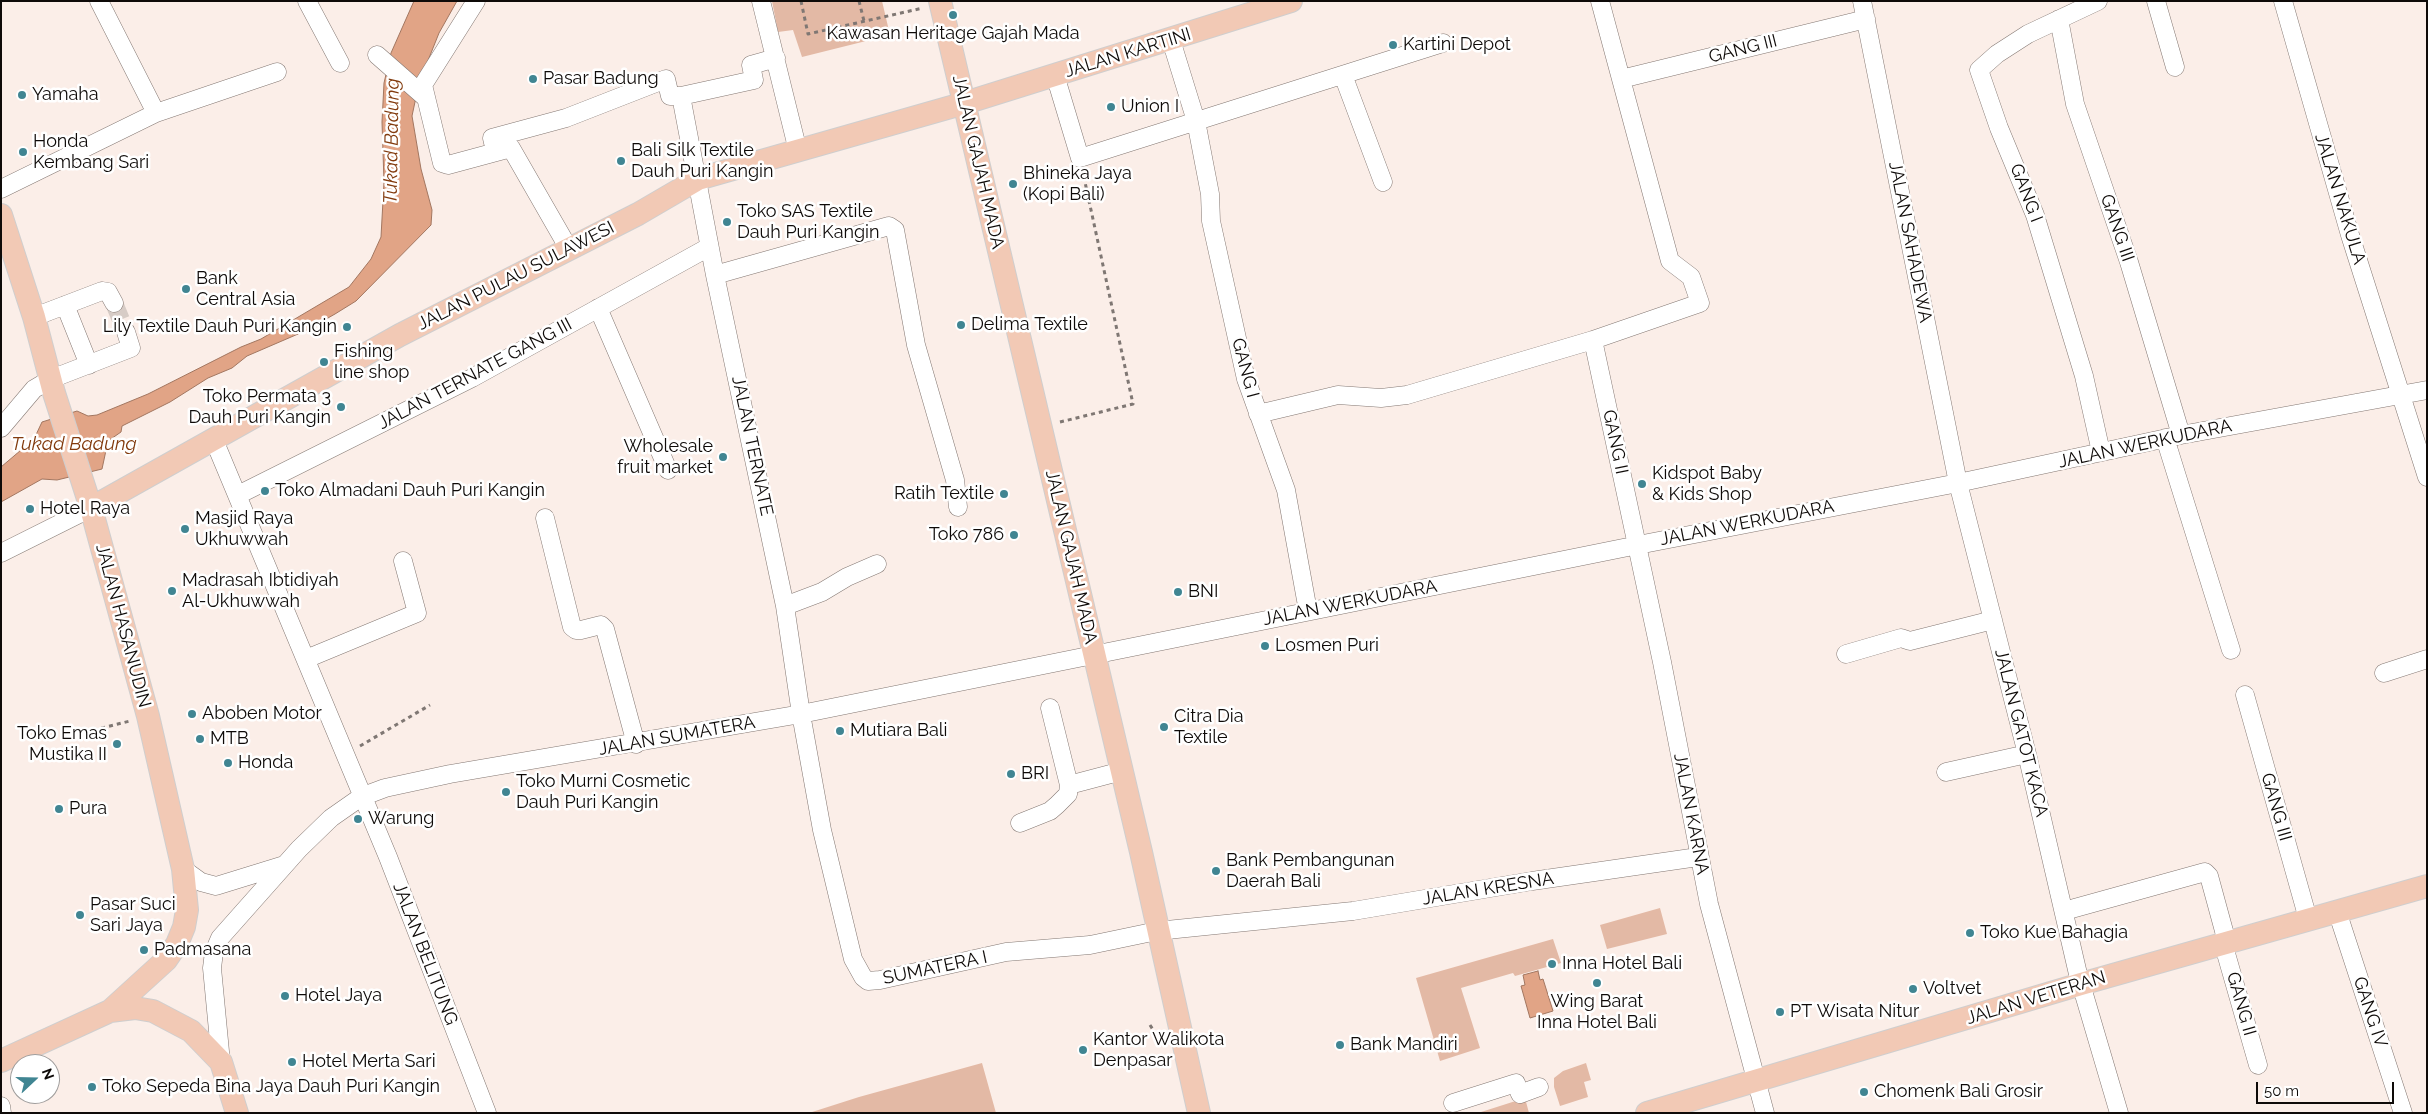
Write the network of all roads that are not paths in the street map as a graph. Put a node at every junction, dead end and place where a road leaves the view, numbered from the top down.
1 (99, 1) edge
2 (307, 1) edge
3 (476, 1) edge
4 (761, 1) edge
5 (1291, 1) edge
6 (1600, 1) edge
7 (1862, 1) edge
8 (2098, 1) edge
9 (2156, 1) edge
10 (2283, 1) edge
11 (940, 2) edge
12 (1866, 19) junction
13 (2059, 19) junction
14 (1171, 40) junction
15 (1444, 44) dead end
16 (377, 55) dead end
17 (776, 58) junction
18 (340, 63) dead end
19 (2175, 67) dead end
20 (277, 72) dead end
21 (1055, 75) junction
22 (1342, 75) junction
23 (1621, 79) junction
24 (423, 96) junction
25 (681, 96) junction
26 (965, 103) junction
27 (156, 113) junction
28 (1196, 121) junction
29 (798, 151) junction
30 (495, 152) junction
31 (698, 180) junction
32 (1383, 182) dead end
33 (1, 188) edge
34 (1, 215) edge
35 (709, 247) junction
36 (569, 250) junction
37 (715, 275) junction
38 (114, 303) tunnel mouth
39 (65, 305) junction
40 (598, 308) junction
41 (34, 317) junction
42 (126, 332) tunnel mouth
43 (1594, 340) junction
44 (89, 365) junction
45 (52, 386) junction
46 (2427, 390) edge
47 (2402, 395) junction
48 (1258, 414) junction
49 (1, 428) edge
50 (2173, 437) junction
51 (214, 440) junction
52 (2100, 452) junction
53 (668, 470) dead end
54 (2427, 477) edge
55 (1958, 483) junction
56 (238, 495) junction
57 (958, 506) dead end
58 (91, 508) junction
59 (545, 518) dead end
60 (1638, 545) junction
61 (1, 553) edge
62 (403, 561) dead end
63 (877, 564) dead end
64 (785, 606) junction
65 (1308, 611) junction
66 (1993, 620) junction
67 (2231, 650) dead end
68 (1846, 654) dead end
69 (1094, 655) junction
70 (306, 659) junction
71 (2427, 659) edge
72 (2384, 673) dead end
73 (2244, 695) dead end
74 (1050, 708) dead end
75 (801, 714) junction
76 (636, 744) junction
77 (2027, 754) junction
78 (1122, 771) junction
79 (1946, 772) dead end
80 (1077, 783) junction
81 (361, 797) junction
82 (1020, 823) dead end
83 (1698, 857) junction
84 (284, 865) junction
85 (183, 868) junction
86 (2427, 886) edge
87 (2064, 911) junction
88 (2337, 911) junction
89 (2308, 919) junction
90 (1158, 931) junction
91 (2225, 943) junction
92 (2081, 984) junction
93 (110, 1011) junction
94 (1, 1061) edge
95 (221, 1062) junction
96 (2258, 1065) dead end
97 (1756, 1081) junction
98 (1539, 1087) dead end
99 (1453, 1103) dead end
100 (1, 1106) edge
101 (2, 1113) edge
102 (237, 1113) edge
103 (487, 1113) edge
104 (1199, 1113) edge
105 (1647, 1113) edge
106 (1764, 1113) edge
107 (2119, 1113) edge
108 (2403, 1113) edge

1 - 27 street
2 - 18 street
3 - 24 street
4 - 17 street
5 - 14 main road, JALAN KARTINI
6 - 23 street
7 - 12 street, JALAN SAHADEWA
8 - 13 street, GANG I
9 - 19 street
10 - 47 street, JALAN NAKULA
11 - 26 main road, JALAN GAJAH MADA
12 - 23 street, GANG III
12 - 55 street, JALAN SAHADEWA
13 - 50 street, GANG III
13 - 52 street, GANG I
14 - 21 main road, JALAN KARTINI
14 - 28 street
15 - 22 street
16 - 24 street
17 - 25 street
17 - 29 street
20 - 27 street
21 - 26 main road, JALAN KARTINI
21 - 28 street
22 - 28 street
22 - 32 street
23 - 43 street
24 - 30 street
25 - 30 street
25 - 31 street, JALAN TERNATE
26 - 29 main road, JALAN PULAU SULAWESI
26 - 69 main road, JALAN GAJAH MADA
27 - 33 street
28 - 48 street, GANG I
29 - 31 main road, JALAN PULAU SULAWESI
30 - 36 street
31 - 35 street, JALAN TERNATE
31 - 36 main road, JALAN PULAU SULAWESI
34 - 41 main road, JALAN HASANUDIN
35 - 37 street, JALAN TERNATE
35 - 40 street, JALAN TERNATE GANG III
36 - 51 main road, JALAN PULAU SULAWESI
37 - 57 street
37 - 64 street, JALAN TERNATE
38 - 39 street
39 - 41 street
39 - 44 street
40 - 53 street
40 - 56 street, JALAN TERNATE GANG III
41 - 45 main road, JALAN HASANUDIN
42 - 44 street
43 - 48 street
43 - 60 street, GANG II
44 - 45 street
45 - 49 street
45 - 58 main road, JALAN HASANUDIN
46 - 47 street, JALAN WERKUDARA
47 - 50 street, JALAN WERKUDARA
47 - 54 street, JALAN NAKULA
48 - 65 street, GANG I
50 - 52 street, JALAN WERKUDARA
50 - 67 street, GANG III
51 - 56 street, JALAN BELITUNG
51 - 58 main road, JALAN PULAU SULAWESI
52 - 55 street, JALAN WERKUDARA
55 - 60 street, JALAN WERKUDARA
55 - 66 street, JALAN GATOT KACA
56 - 70 street, JALAN BELITUNG
58 - 61 street
58 - 85 main road, JALAN HASANUDIN
59 - 76 street
60 - 65 street, JALAN WERKUDARA
60 - 83 street, JALAN KARNA
62 - 70 street
63 - 64 street
64 - 75 street, JALAN TERNATE
65 - 69 street, JALAN WERKUDARA
66 - 68 street
66 - 77 street, JALAN GATOT KACA
69 - 75 street, JALAN SUMATERA
69 - 78 main road, JALAN GAJAH MADA
70 - 81 street, JALAN BELITUNG
71 - 72 street
73 - 89 street, GANG III
74 - 80 street
75 - 76 street, JALAN SUMATERA
75 - 90 street, SUMATERA I
76 - 81 street, JALAN SUMATERA
77 - 79 street
77 - 87 street, JALAN GATOT KACA
78 - 80 street
78 - 90 main road, JALAN GAJAH MADA
80 - 82 street
81 - 84 street, JALAN SUMATERA
81 - 103 street, JALAN BELITUNG
83 - 90 street, JALAN KRESNA
83 - 97 street, JALAN KARNA
84 - 85 street, JALAN SUMATERA
84 - 95 street, JALAN SUMATERA
85 - 93 main road, JALAN HASANUDIN
86 - 88 main road, JALAN VETERAN
87 - 91 street, GANG II
87 - 92 street, JALAN GATOT KACA
88 - 89 main road, JALAN VETERAN
88 - 108 street, GANG IV
89 - 91 main road, JALAN VETERAN
90 - 104 main road, JALAN GAJAH MADA
91 - 92 main road, JALAN VETERAN
91 - 96 street, GANG II
92 - 97 main road, JALAN VETERAN
92 - 107 street, JALAN GATOT KACA
93 - 94 main road
93 - 95 main road
95 - 102 main road
97 - 105 main road, JALAN VETERAN
97 - 106 street, JALAN KARNA
98 - 99 street
100 - 101 street

